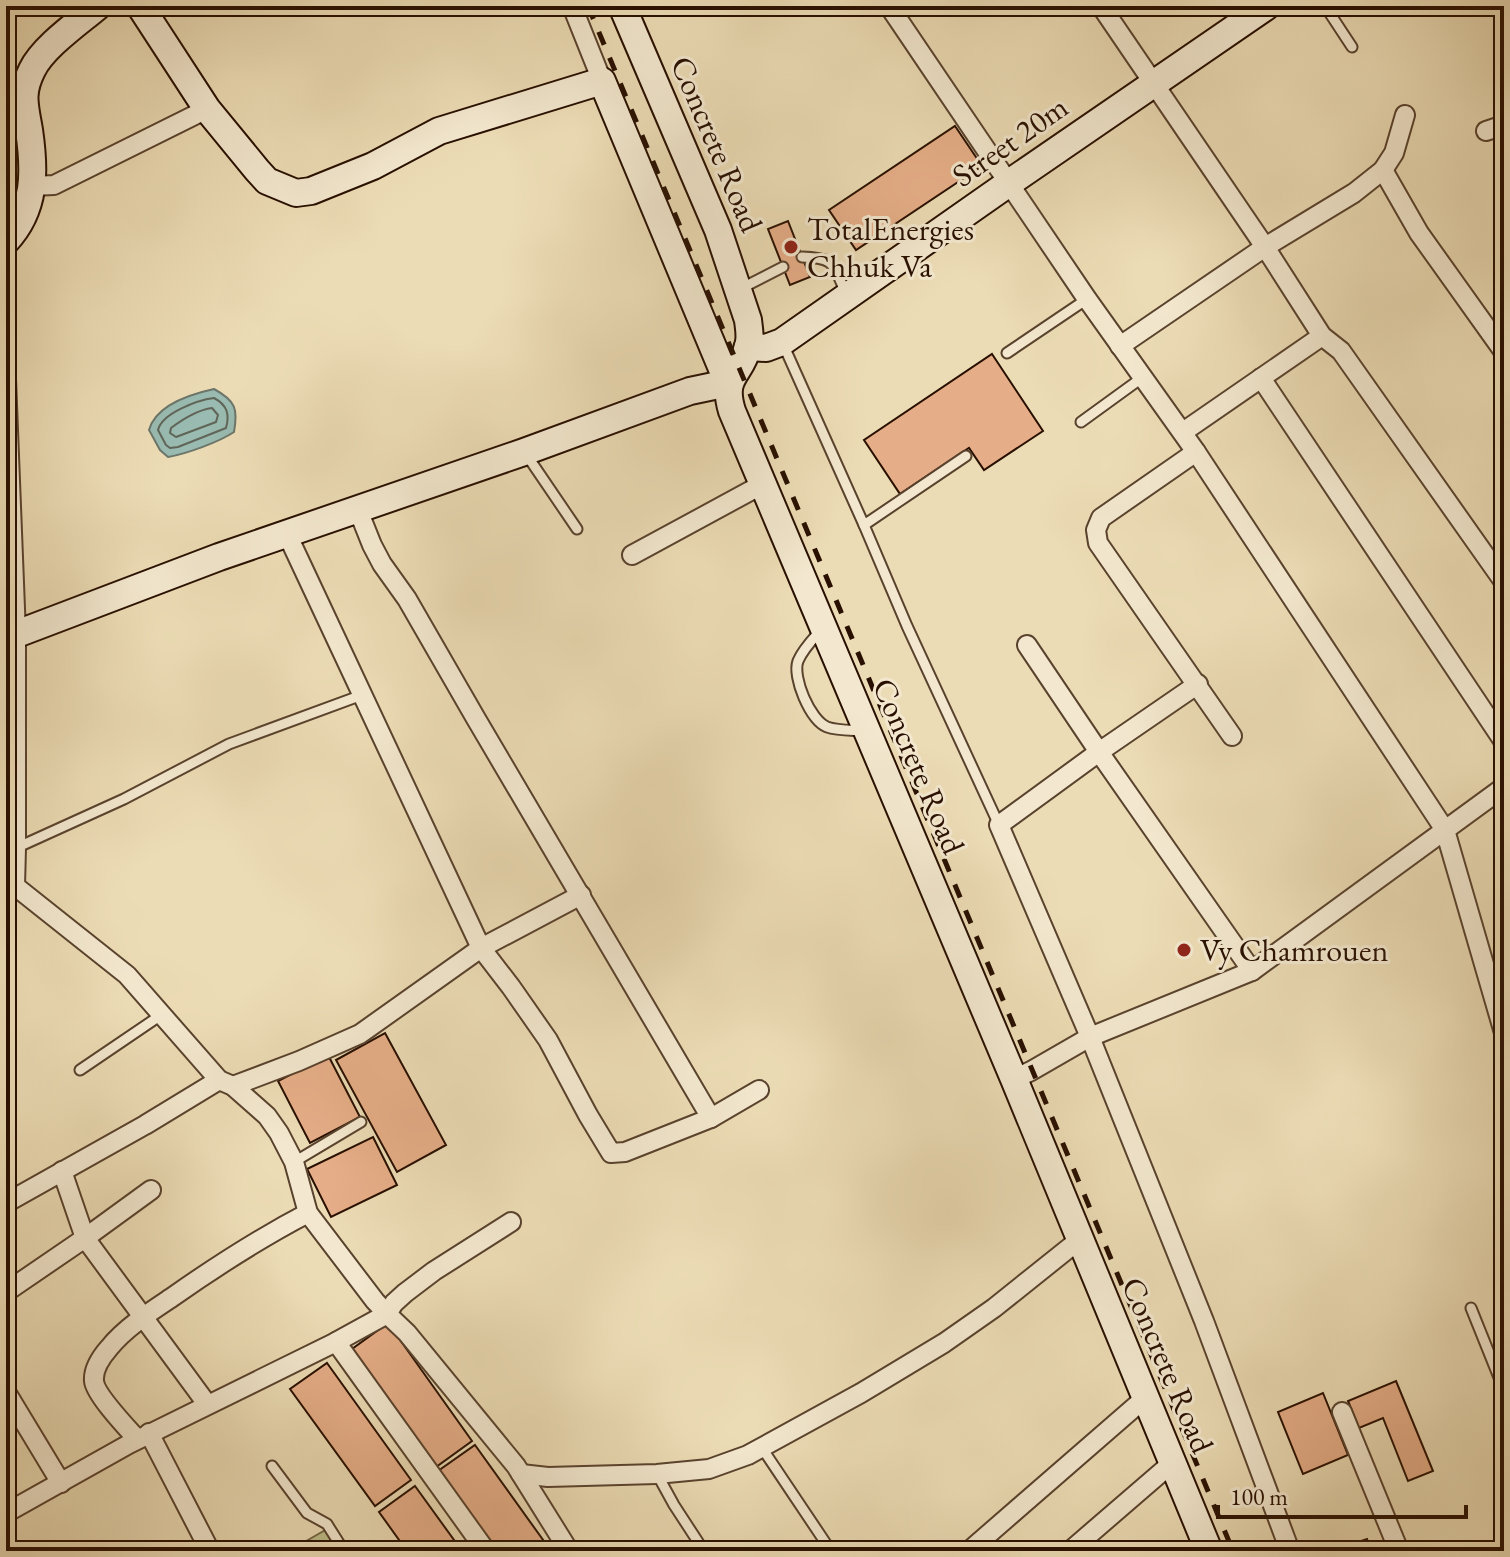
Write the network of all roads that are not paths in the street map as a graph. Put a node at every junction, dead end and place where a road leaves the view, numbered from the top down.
1 (98, 6) edge
2 (140, 6) edge
3 (572, 6) edge
4 (622, 6) edge
5 (889, 6) edge
6 (1101, 6) edge
7 (1267, 6) edge
8 (1325, 6) edge
9 (1352, 47) dead end
10 (602, 81) junction
11 (1154, 83) junction
12 (207, 109) junction
13 (1405, 115) dead end
14 (1504, 125) edge
15 (1486, 131) dead end
16 (1383, 170) junction
17 (1009, 183) junction
18 (32, 186) junction
19 (6, 241) edge
20 (1265, 247) junction
21 (802, 257) dead end
22 (783, 267) dead end
23 (739, 289) junction
24 (847, 296) junction
25 (1087, 299) junction
26 (1322, 336) junction
27 (782, 342) junction
28 (1120, 346) junction
29 (748, 347) junction
30 (1504, 352) edge
31 (1007, 353) dead end
32 (1143, 377) junction
33 (1261, 378) junction
34 (6, 379) edge
35 (728, 383) junction
36 (6, 390) edge
37 (1081, 422) dead end
38 (1183, 432) junction
39 (524, 452) junction
40 (1196, 452) junction
41 (966, 456) dead end
42 (763, 484) junction
43 (358, 510) junction
44 (864, 525) junction
45 (577, 529) dead end
46 (287, 534) junction
47 (632, 555) dead end
48 (1504, 582) edge
49 (823, 627) junction
50 (11, 636) edge
51 (1027, 645) dead end
52 (1198, 684) junction
53 (362, 695) junction
54 (867, 731) junction
55 (1232, 736) dead end
56 (1504, 742) edge
57 (1099, 752) junction
58 (1504, 787) edge
59 (999, 825) junction
60 (1445, 830) junction
61 (16, 848) junction
62 (10, 886) edge
63 (581, 895) junction
64 (481, 948) junction
65 (1252, 971) junction
66 (161, 1015) junction
67 (1504, 1033) edge
68 (1090, 1037) junction
69 (80, 1070) dead end
70 (1014, 1079) junction
71 (226, 1083) junction
72 (759, 1090) dead end
73 (711, 1118) junction
74 (361, 1122) dead end
75 (294, 1162) junction
76 (62, 1171) junction
77 (151, 1190) dead end
78 (6, 1203) edge
79 (308, 1213) junction
80 (511, 1222) dead end
81 (85, 1238) junction
82 (1079, 1240) junction
83 (6, 1292) edge
84 (1471, 1308) dead end
85 (387, 1314) junction
86 (142, 1318) junction
87 (336, 1342) junction
88 (1504, 1390) edge
89 (6, 1392) edge
90 (1145, 1398) junction
91 (207, 1404) junction
92 (1342, 1412) dead end
93 (13, 1420) edge
94 (143, 1436) junction
95 (762, 1448) junction
96 (1172, 1463) junction
97 (272, 1466) dead end
98 (521, 1474) junction
99 (657, 1474) junction
100 (61, 1483) junction
101 (6, 1513) edge
102 (1204, 1549) edge
103 (210, 1551) edge
104 (344, 1551) edge
105 (486, 1551) edge
106 (569, 1551) edge
107 (704, 1551) edge
108 (831, 1551) edge
109 (969, 1551) edge
110 (1070, 1551) edge
111 (1290, 1551) edge
112 (1399, 1551) edge

1 - 18 street
2 - 12 street
3 - 10 street
4 - 23 street, Concrete Road
5 - 17 street
6 - 11 street
7 - 11 street, Street 20m
8 - 9 lane
10 - 12 street
10 - 35 street, Concrete Road
11 - 17 street, Street 20m
11 - 20 street
12 - 18 street
13 - 16 street
14 - 15 street
16 - 20 street
16 - 30 street
17 - 24 street, Street 20m
17 - 25 street
18 - 19 street
20 - 26 street
20 - 28 street
21 - 24 lane
22 - 23 lane
23 - 29 street, Concrete Road
24 - 27 street, Street 20m
25 - 28 street
25 - 31 lane
26 - 33 street
26 - 48 street
27 - 29 street, Street 20m
27 - 44 lane
28 - 32 street
29 - 35 street
32 - 37 lane
32 - 38 street
33 - 38 street
33 - 56 street
34 - 36 street
35 - 39 street
35 - 42 street, Concrete Road
36 - 50 street
38 - 40 street
39 - 43 street
39 - 45 lane
40 - 52 street
40 - 60 street
41 - 44 lane
42 - 47 street
42 - 49 street, Concrete Road
43 - 46 street
43 - 63 street
44 - 59 lane
46 - 50 street
46 - 53 street
49 - 54 street, Concrete Road
49 - 54 lane
50 - 61 street
51 - 57 street
52 - 55 street
52 - 57 street
53 - 61 lane
53 - 64 street
54 - 70 street, Concrete Road
57 - 59 street
57 - 65 street
58 - 60 street
59 - 68 street
60 - 65 street
60 - 67 street
61 - 62 street
62 - 66 street
63 - 64 street
63 - 73 street
64 - 71 street
64 - 73 street
65 - 68 street
66 - 69 lane
66 - 71 street
68 - 70 street
68 - 111 street
70 - 82 street, Concrete Road
71 - 75 street
71 - 76 street
72 - 73 street
74 - 75 lane
75 - 79 street
76 - 78 street
76 - 81 street
77 - 81 street
79 - 85 street
79 - 86 street
80 - 85 street
81 - 83 street
81 - 86 street
82 - 90 street, Concrete Road
82 - 95 street
84 - 88 lane
85 - 87 street
85 - 98 street
86 - 91 street
86 - 94 street
87 - 91 street
87 - 105 street
89 - 93 street
90 - 96 street, Concrete Road
90 - 109 street
91 - 94 street
92 - 112 street
93 - 100 street
94 - 100 street
94 - 103 street
95 - 99 street
95 - 108 lane
96 - 102 street, Concrete Road
96 - 110 street
97 - 104 lane
98 - 99 street
98 - 106 street
99 - 107 lane
100 - 101 street

